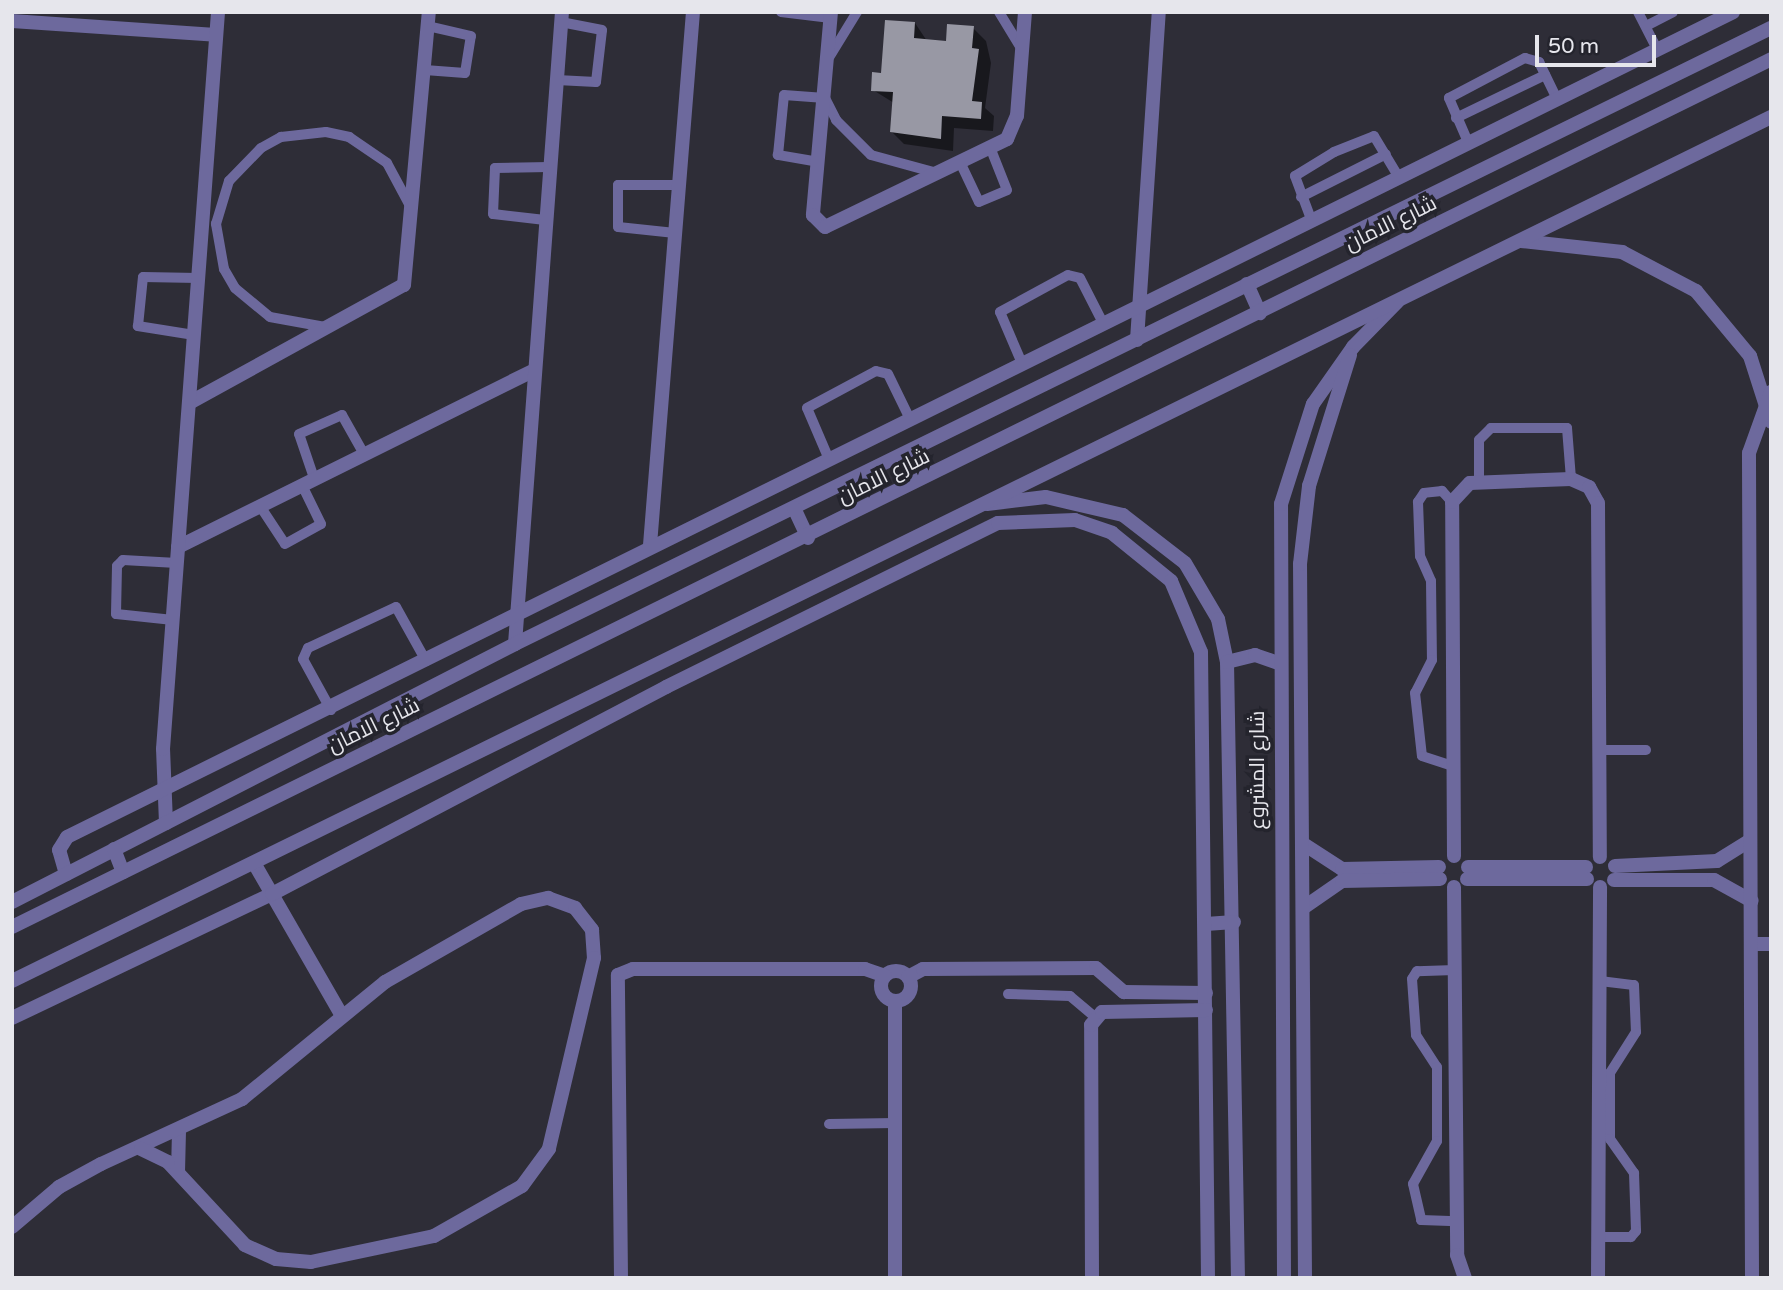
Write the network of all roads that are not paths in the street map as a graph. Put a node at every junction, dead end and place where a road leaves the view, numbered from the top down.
1 (218, 12) edge
2 (693, 12) edge
3 (781, 12) edge
4 (857, 12) edge
5 (999, 12) edge
6 (1026, 12) edge
7 (1158, 12) edge
8 (1639, 12) edge
9 (1673, 12) edge
10 (1733, 12) edge
11 (831, 15) edge
12 (562, 17) edge
13 (429, 19) edge
14 (12, 21) edge
15 (1646, 26) junction
16 (1771, 28) edge
17 (216, 35) junction
18 (1657, 49) junction
19 (1022, 52) junction
20 (1771, 58) edge
21 (829, 59) junction
22 (425, 70) junction
23 (1545, 75) junction
24 (557, 80) junction
25 (825, 98) junction
26 (1557, 99) junction
27 (1771, 117) edge
28 (1455, 118) junction
29 (1468, 142) junction
30 (990, 147) junction
31 (1386, 154) junction
32 (818, 162) junction
33 (960, 162) junction
34 (550, 167) junction
35 (941, 171) junction
36 (1398, 176) junction
37 (679, 185) junction
38 (1301, 197) junction
39 (1311, 219) junction
40 (545, 220) junction
41 (209, 224) junction
42 (413, 225) junction
43 (675, 233) junction
44 (1521, 240) junction
45 (198, 278) junction
46 (1247, 284) junction
47 (1400, 300) junction
48 (1137, 304) junction
49 (1260, 313) junction
50 (1102, 321) junction
51 (336, 325) junction
52 (194, 335) junction
53 (1137, 340) junction
54 (1353, 347) junction
55 (1021, 361) junction
56 (533, 371) junction
57 (1769, 394) edge
58 (189, 403) junction
59 (909, 416) junction
60 (1771, 422) edge
61 (364, 454) junction
62 (828, 457) junction
63 (1571, 479) junction
64 (308, 481) junction
65 (1479, 481) junction
66 (1452, 502) junction
67 (985, 504) junction
68 (260, 506) junction
69 (794, 508) junction
70 (808, 538) junction
71 (650, 545) junction
72 (178, 547) junction
73 (177, 563) junction
74 (515, 615) junction
75 (173, 620) junction
76 (515, 644) junction
77 (426, 661) junction
78 (1227, 662) junction
79 (1278, 663) junction
80 (332, 711) junction
81 (1646, 750) dead end
82 (1599, 751) junction
83 (1453, 766) junction
84 (1278, 767) junction
85 (1301, 767) junction
86 (164, 794) junction
87 (166, 823) junction
88 (1751, 840) junction
89 (1302, 844) junction
90 (114, 849) junction
91 (1454, 856) junction
92 (1600, 857) junction
93 (254, 863) junction
94 (122, 872) junction
95 (1439, 873) junction
96 (1468, 873) junction
97 (1586, 873) junction
98 (1614, 873) junction
99 (66, 874) junction
100 (1454, 887) junction
101 (1600, 887) junction
102 (272, 894) junction
103 (1752, 901) junction
104 (12, 902) edge
105 (1303, 908) junction
106 (1234, 922) junction
107 (1206, 924) junction
108 (12, 927) edge
109 (1771, 943) edge
110 (1751, 944) junction
111 (1455, 970) junction
112 (16, 973) edge
113 (885, 976) junction
114 (908, 977) junction
115 (1600, 981) junction
116 (1206, 993) junction
117 (1009, 994) dead end
118 (894, 1001) junction
119 (1206, 1010) junction
120 (341, 1014) junction
121 (12, 1017) edge
122 (1095, 1017) junction
123 (895, 1123) junction
124 (829, 1124) dead end
125 (1233, 1130) junction
126 (1207, 1131) junction
127 (179, 1132) junction
128 (141, 1149) junction
129 (178, 1173) junction
130 (1457, 1221) junction
131 (12, 1227) edge
132 (1601, 1237) junction
133 (621, 1278) edge
134 (895, 1278) edge
135 (1092, 1278) edge
136 (1208, 1278) edge
137 (1238, 1278) edge
138 (1284, 1278) edge
139 (1306, 1278) edge
140 (1465, 1278) edge
141 (1598, 1278) edge
142 (1752, 1278) edge

1 - 17 street
2 - 37 street
3 - 11 lane
4 - 21 lane
5 - 19 lane
6 - 19 street
7 - 48 street
8 - 15 lane
9 - 15 lane
10 - 18 street
11 - 21 street
12 - 24 street
12 - 24 lane
13 - 22 street
13 - 22 lane
14 - 17 street
15 - 18 lane
16 - 46 street
17 - 41 street
18 - 26 street
19 - 30 street
20 - 49 street, شارع الامان
21 - 25 street
22 - 42 street
23 - 26 lane
23 - 28 lane
23 - 28 lane
24 - 34 street
25 - 32 street
25 - 32 lane
25 - 35 lane
26 - 29 street
27 - 44 street
28 - 29 lane
29 - 36 street
30 - 33 street
30 - 33 lane
31 - 36 lane
31 - 38 lane
31 - 38 lane
32 - 35 street
33 - 35 street
34 - 40 street
34 - 40 lane
36 - 39 street
37 - 43 street
37 - 43 lane
38 - 39 lane
39 - 48 street
40 - 56 street
41 - 42 lane
41 - 45 street
41 - 51 lane
42 - 51 street
43 - 71 street
44 - 47 street
44 - 57 street
45 - 52 street
45 - 52 lane
46 - 49 street
46 - 53 street
47 - 54 street, شارع المشروع
47 - 67 street
48 - 50 street
48 - 53 street
49 - 70 street, شارع الامان
50 - 55 street
50 - 55 lane
51 - 58 street
52 - 58 street
53 - 69 street
54 - 79 street, شارع المشروع
54 - 85 street
55 - 59 street
56 - 61 street
56 - 74 street
57 - 60 street
57 - 88 street
58 - 72 street
59 - 62 street
59 - 62 lane
61 - 64 street
61 - 64 lane
62 - 71 street
63 - 65 street
63 - 65 lane
63 - 82 street
64 - 68 street
64 - 68 lane
65 - 66 street
66 - 83 street
66 - 83 lane
67 - 78 street, شارع المشروع
67 - 93 street
68 - 72 street
69 - 70 street
69 - 76 street
70 - 94 street, شارع الامان
71 - 74 street
72 - 73 street
73 - 75 street
73 - 75 lane
74 - 76 street
74 - 77 street
75 - 86 street
76 - 87 street
77 - 80 street
77 - 80 lane
78 - 79 street
78 - 106 street, شارع المشروع
79 - 84 street, شارع المشروع
80 - 86 street
81 - 82 lane
82 - 92 street
83 - 91 street
84 - 85 street
84 - 138 street, شارع المشروع
85 - 89 street
86 - 87 street
86 - 99 street
87 - 90 street
88 - 98 street
88 - 103 street
89 - 95 street
89 - 105 street
90 - 94 street
90 - 99 street
91 - 95 street
91 - 96 street
92 - 97 street
92 - 98 street
93 - 102 street
93 - 112 street
94 - 108 street, شارع الامان
95 - 100 street
95 - 105 street
96 - 97 street
96 - 100 street
97 - 101 street
98 - 101 street
98 - 103 street
99 - 104 street
100 - 111 street
101 - 115 street
102 - 107 street
102 - 120 street
102 - 121 street
103 - 110 street
105 - 139 street
106 - 107 street
106 - 125 street, شارع المشروع
107 - 116 street
109 - 110 street
110 - 142 street
111 - 130 street
111 - 130 lane
113 - 114 street
113 - 118 street
113 - 133 street
114 - 116 street
114 - 118 street
115 - 132 street
115 - 132 lane
116 - 119 street
117 - 122 lane
118 - 123 street
119 - 122 street
119 - 126 street
120 - 127 street
120 - 129 street
122 - 135 street
123 - 124 lane
123 - 134 street
125 - 126 street
125 - 137 street, شارع المشروع
126 - 136 street
127 - 128 street
127 - 129 street
128 - 129 street
128 - 131 street
130 - 140 street
132 - 141 street

